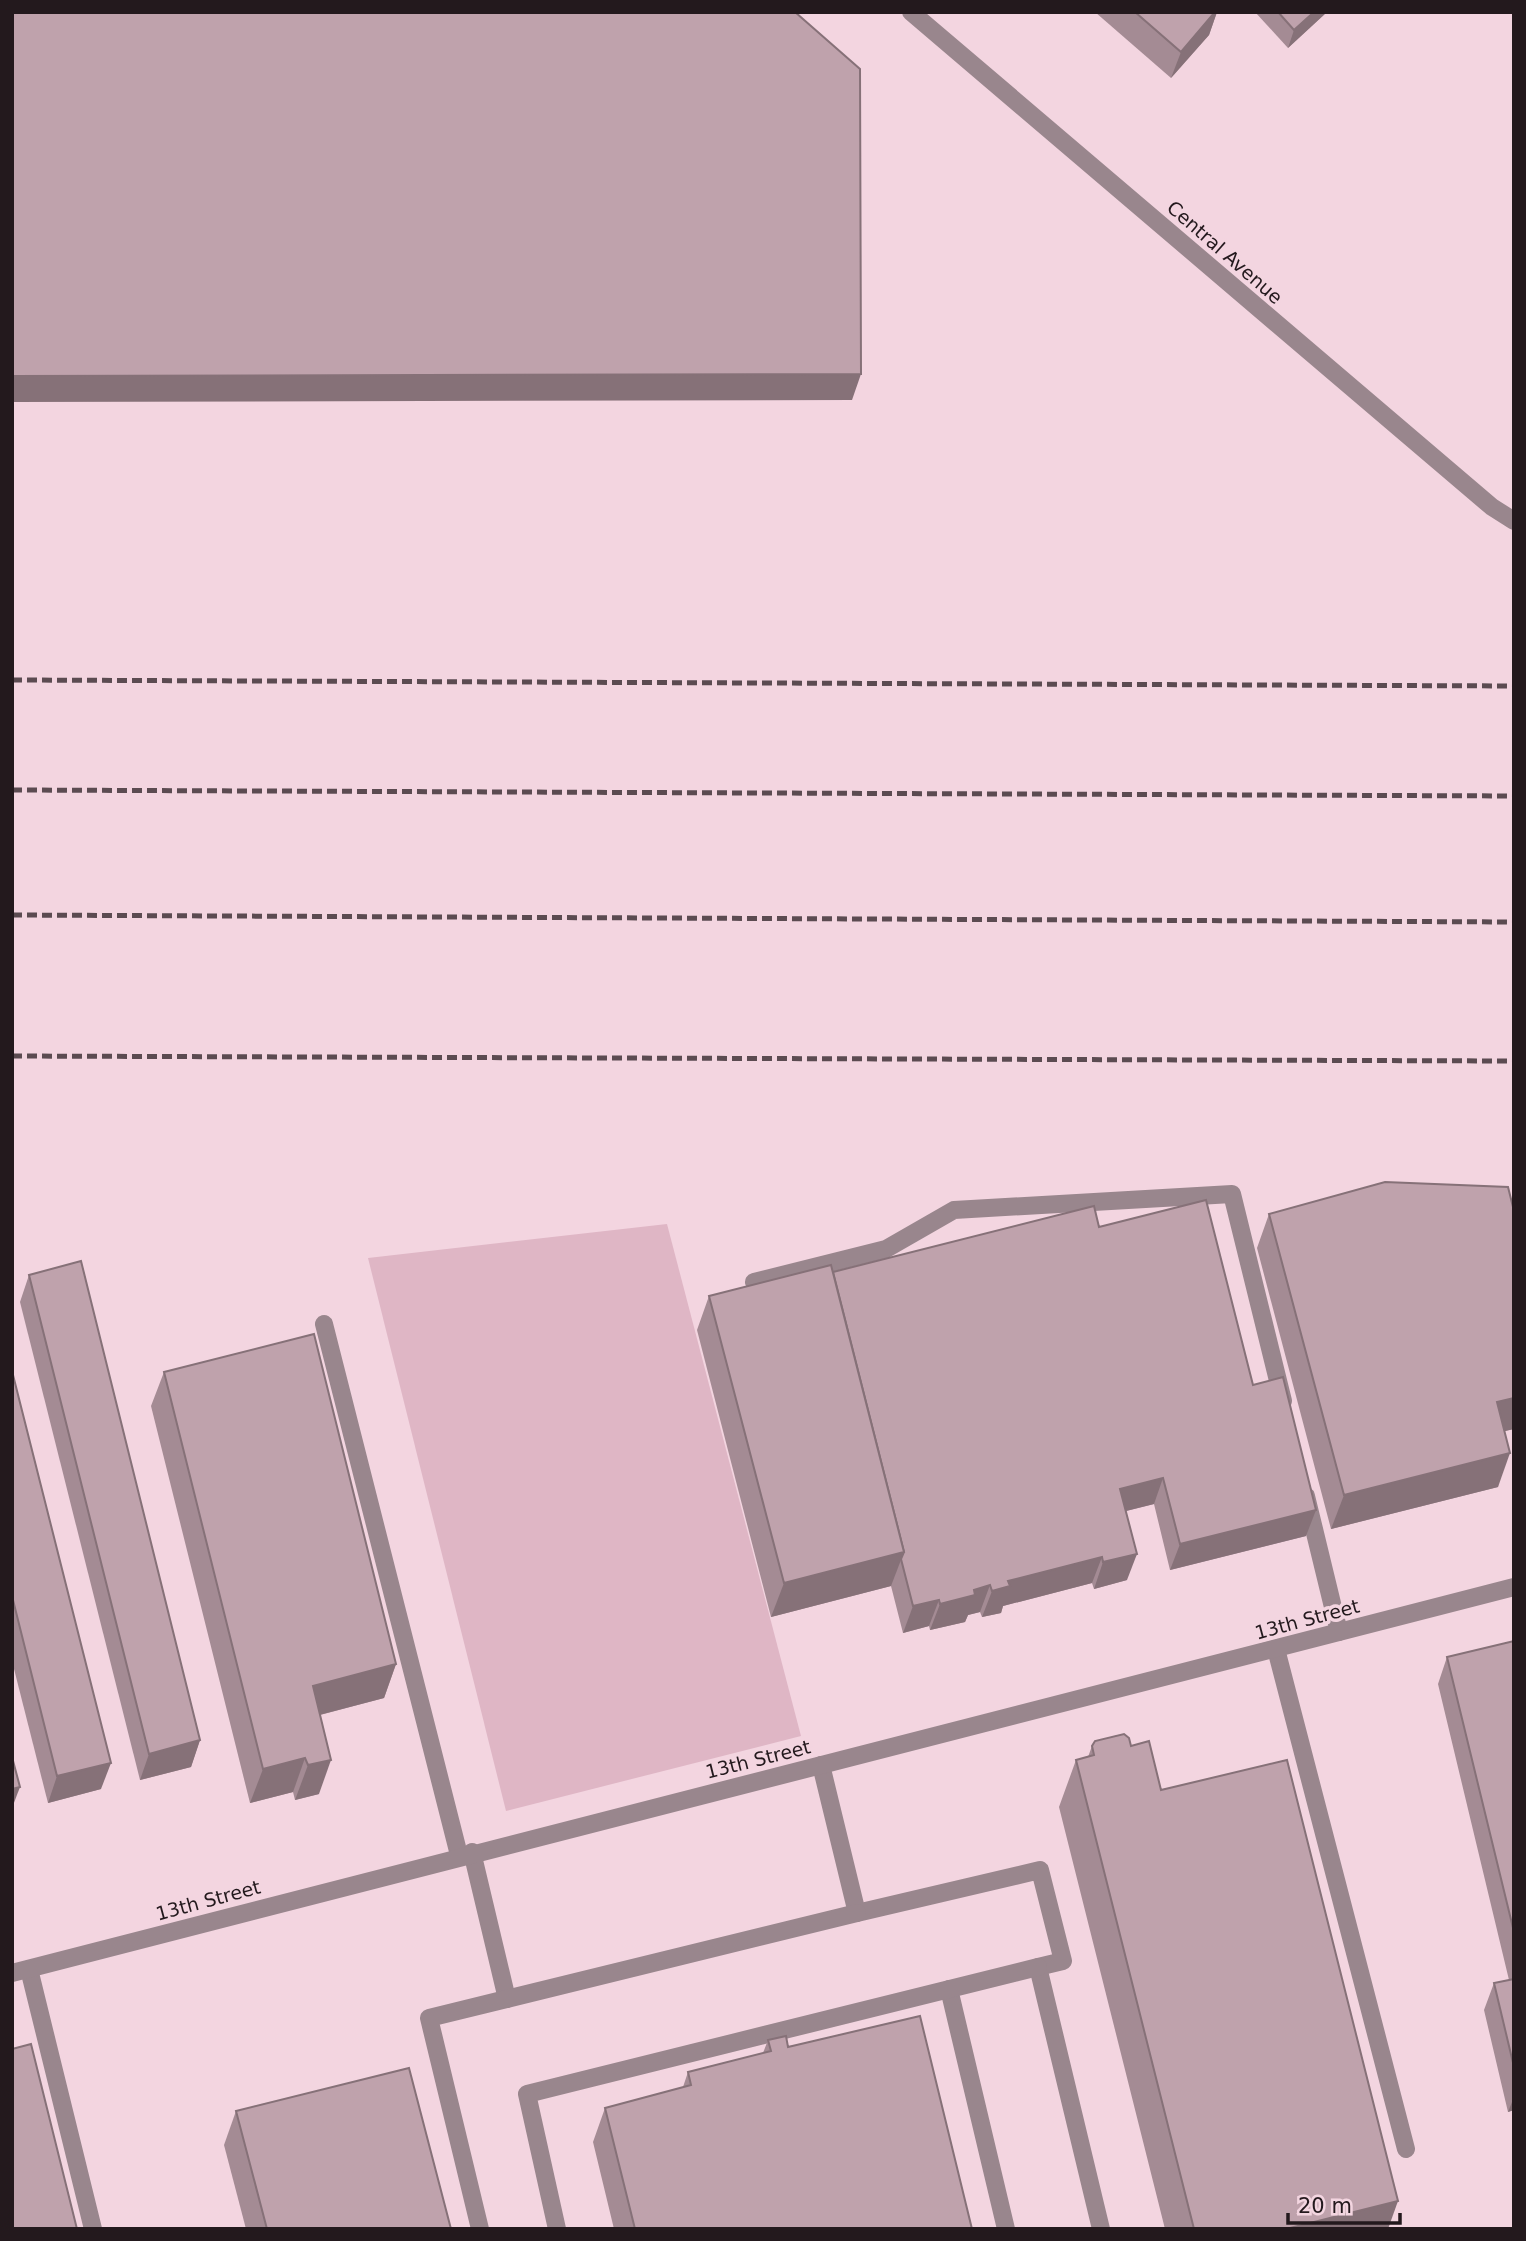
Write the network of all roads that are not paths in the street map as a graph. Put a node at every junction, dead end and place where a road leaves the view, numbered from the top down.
1 (911, 12) edge
2 (1514, 521) edge
3 (754, 1282) edge
4 (324, 1324) dead end
5 (1287, 1419) edge
6 (1300, 1473) edge
7 (1514, 1587) edge
8 (1339, 1632) junction
9 (1276, 1648) junction
10 (821, 1765) junction
11 (466, 1854) junction
12 (858, 1913) junction
13 (1038, 1967) junction
14 (21, 1971) edge
15 (949, 1989) junction
16 (507, 1999) junction
17 (1406, 2149) dead end
18 (93, 2229) edge
19 (480, 2229) edge
20 (556, 2229) edge
21 (1006, 2229) edge
22 (1101, 2229) edge

1 - 2 street, Central Avenue
3 - 5 street
4 - 11 street
6 - 8 street
7 - 8 street, 13th Street
8 - 9 street, 13th Street
9 - 10 street, 13th Street
9 - 17 street
10 - 11 street, 13th Street
10 - 12 street
11 - 14 street, 13th Street
11 - 16 street
12 - 13 street
12 - 16 street
13 - 15 street
13 - 22 street
14 - 18 street
15 - 20 street
15 - 21 street
16 - 19 street

